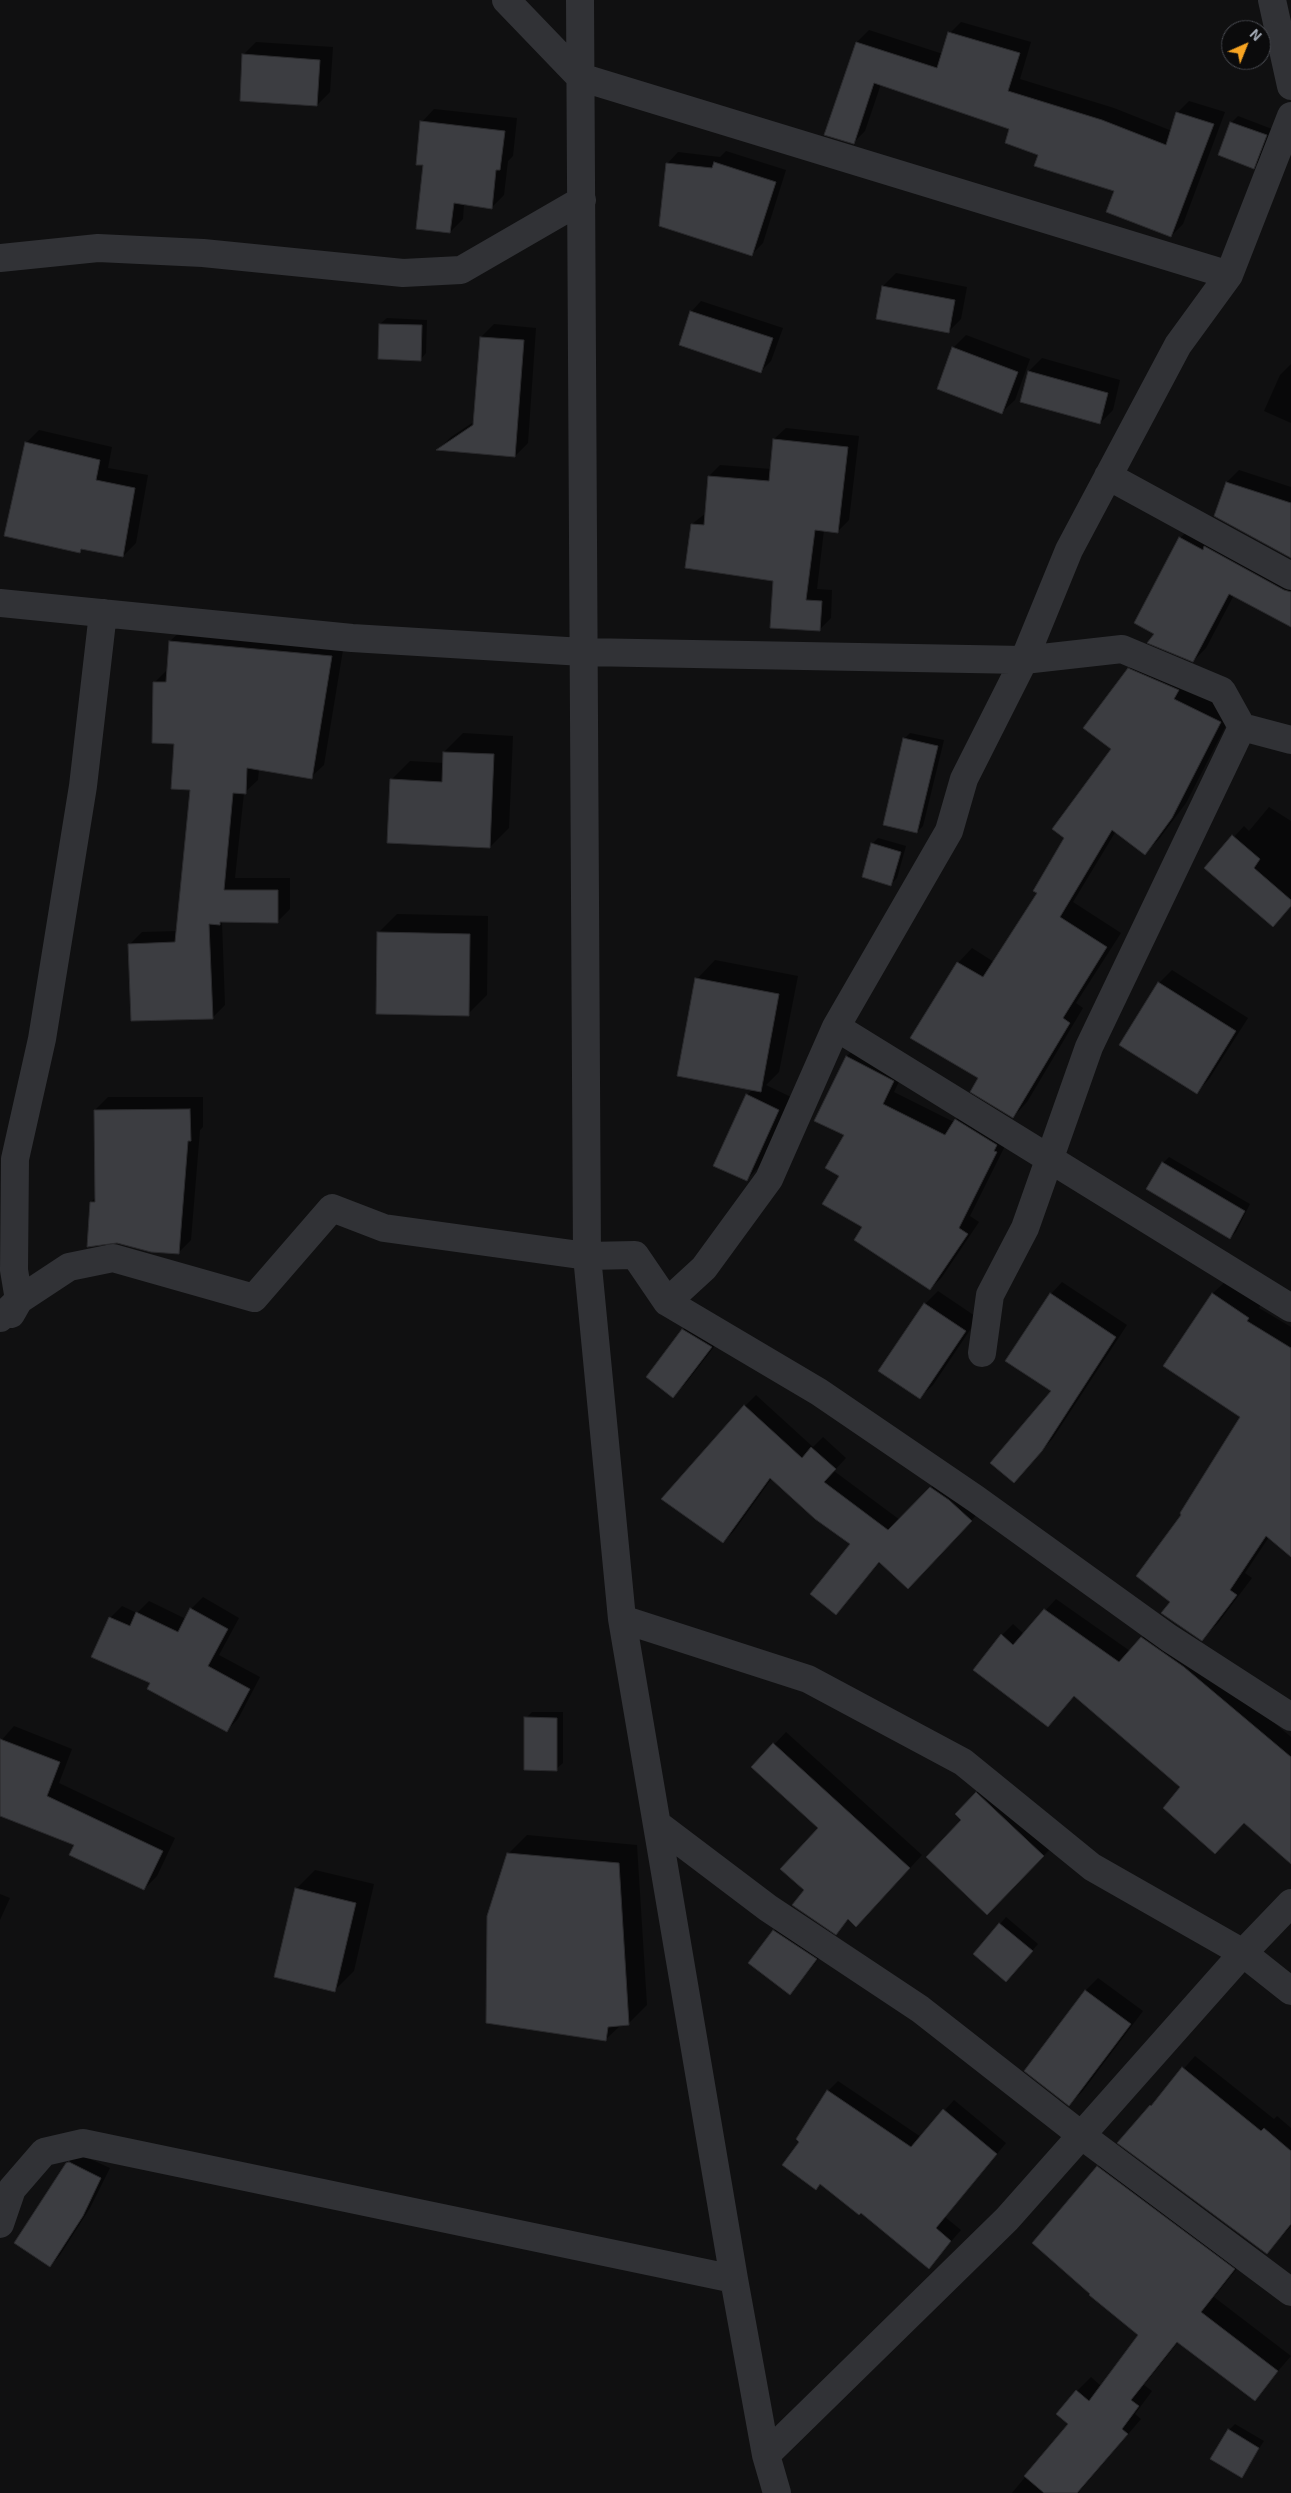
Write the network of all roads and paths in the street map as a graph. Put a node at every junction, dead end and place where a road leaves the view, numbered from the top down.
1 (506, 0) edge
2 (580, 0) edge
3 (1272, 0) edge
4 (580, 77) junction
5 (1291, 86) edge
6 (1291, 116) edge
7 (582, 200) junction
8 (0, 258) edge
9 (1228, 275) junction
10 (1108, 476) junction
11 (1291, 576) edge
12 (0, 603) edge
13 (102, 613) junction
14 (583, 652) junction
15 (1024, 660) junction
16 (1242, 727) junction
17 (1291, 740) edge
18 (836, 1027) junction
19 (1051, 1159) junction
20 (587, 1256) junction
21 (667, 1302) junction
22 (1291, 1308) edge
23 (9, 1309) edge
24 (0, 1335) edge
25 (982, 1353) dead end
26 (622, 1619) junction
27 (1291, 1718) edge
28 (657, 1824) junction
29 (1291, 1903) edge
30 (1243, 1953) junction
31 (1291, 1992) edge
32 (1081, 2135) junction
33 (0, 2224) edge
34 (734, 2278) junction
35 (1291, 2292) edge
36 (766, 2455) junction
37 (777, 2493) edge

1 - 4 street
2 - 4 street
3 - 5 street
4 - 7 street
4 - 9 street
6 - 9 street
7 - 8 street
7 - 14 street
9 - 10 street
10 - 11 street
10 - 15 street
12 - 13 street
13 - 14 street
13 - 23 street
14 - 15 street
14 - 20 street
15 - 16 street
15 - 18 street
16 - 17 street
16 - 19 street
18 - 19 street
18 - 21 street
19 - 22 street
19 - 25 street
20 - 21 street
20 - 23 street
20 - 26 street
21 - 27 street
23 - 24 street
26 - 28 street
26 - 30 street
28 - 32 street
28 - 34 street
29 - 30 street
30 - 31 street
30 - 32 street
32 - 35 street
32 - 36 street
33 - 34 street
34 - 36 street
36 - 37 street

